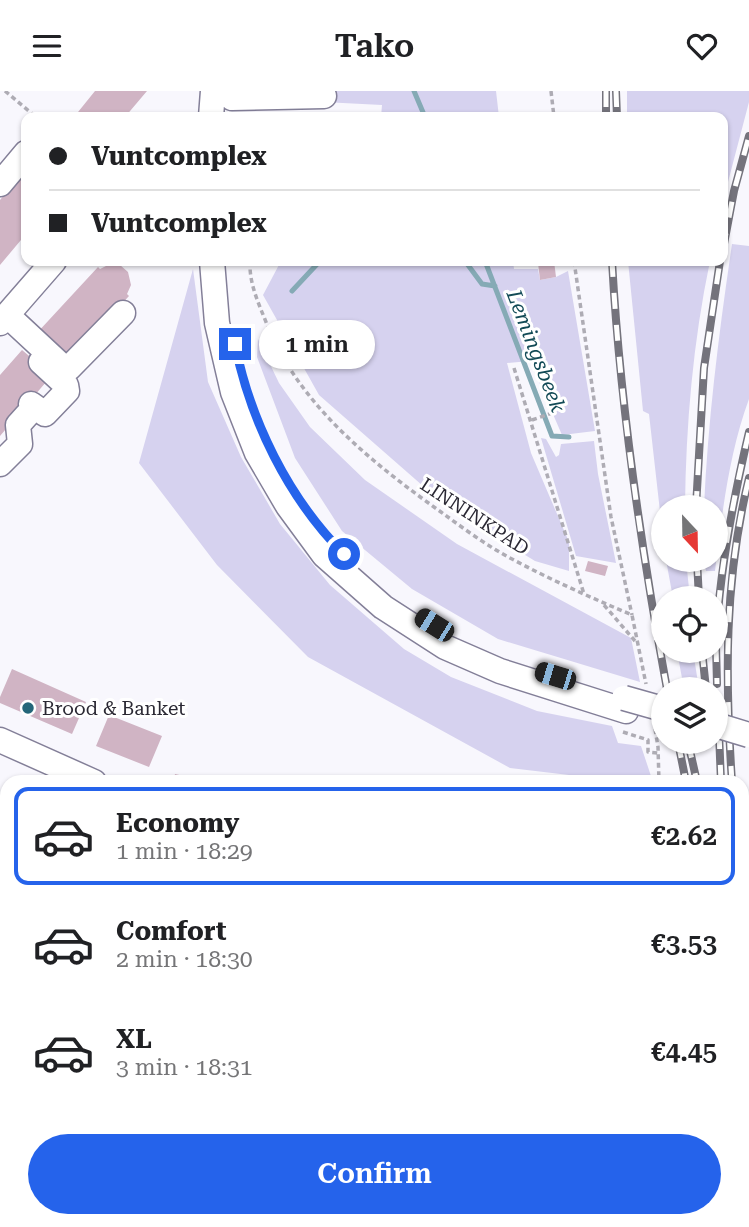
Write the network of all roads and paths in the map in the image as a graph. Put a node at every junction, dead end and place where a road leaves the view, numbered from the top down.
1 (5, 91) edge
2 (551, 91) edge
3 (324, 96) dead end
4 (228, 99) edge
5 (30, 112) edge
6 (216, 112) edge
7 (553, 112) edge
8 (21, 159) edge
9 (0, 184) edge
10 (49, 266) edge
11 (212, 266) edge
12 (228, 266) edge
13 (250, 266) edge
14 (575, 266) edge
15 (5, 310) edge
16 (123, 313) dead end
17 (514, 367) dead end
18 (555, 412) dead end
19 (532, 420) junction
20 (1, 436) edge
21 (0, 448) edge
22 (0, 464) edge
23 (584, 594) junction
24 (601, 602) junction
25 (632, 615) junction
26 (638, 646) junction
27 (646, 684) dead end
28 (625, 712) junction
29 (651, 716) edge
30 (728, 729) edge
31 (749, 735) edge
32 (728, 739) edge
33 (0, 740) edge
34 (749, 745) edge
35 (651, 752) edge
36 (658, 754) edge
37 (78, 775) edge
38 (659, 775) edge

1 - 5 path
2 - 7 path
3 - 4 street
4 - 6 street
8 - 9 street
10 - 15 street
11 - 28 street
12 - 28 street
13 - 23 path, LINNINKPAD
14 - 25 path
15 - 16 street
15 - 22 street
17 - 19 path
18 - 19 path
19 - 23 path
20 - 21 street
23 - 24 path, LINNINKPAD
24 - 25 path, LINNINKPAD
24 - 26 path
25 - 26 path
26 - 27 path
28 - 29 street, bridge
28 - 35 path
30 - 31 street, bridge
32 - 34 street
33 - 37 street
36 - 38 path

